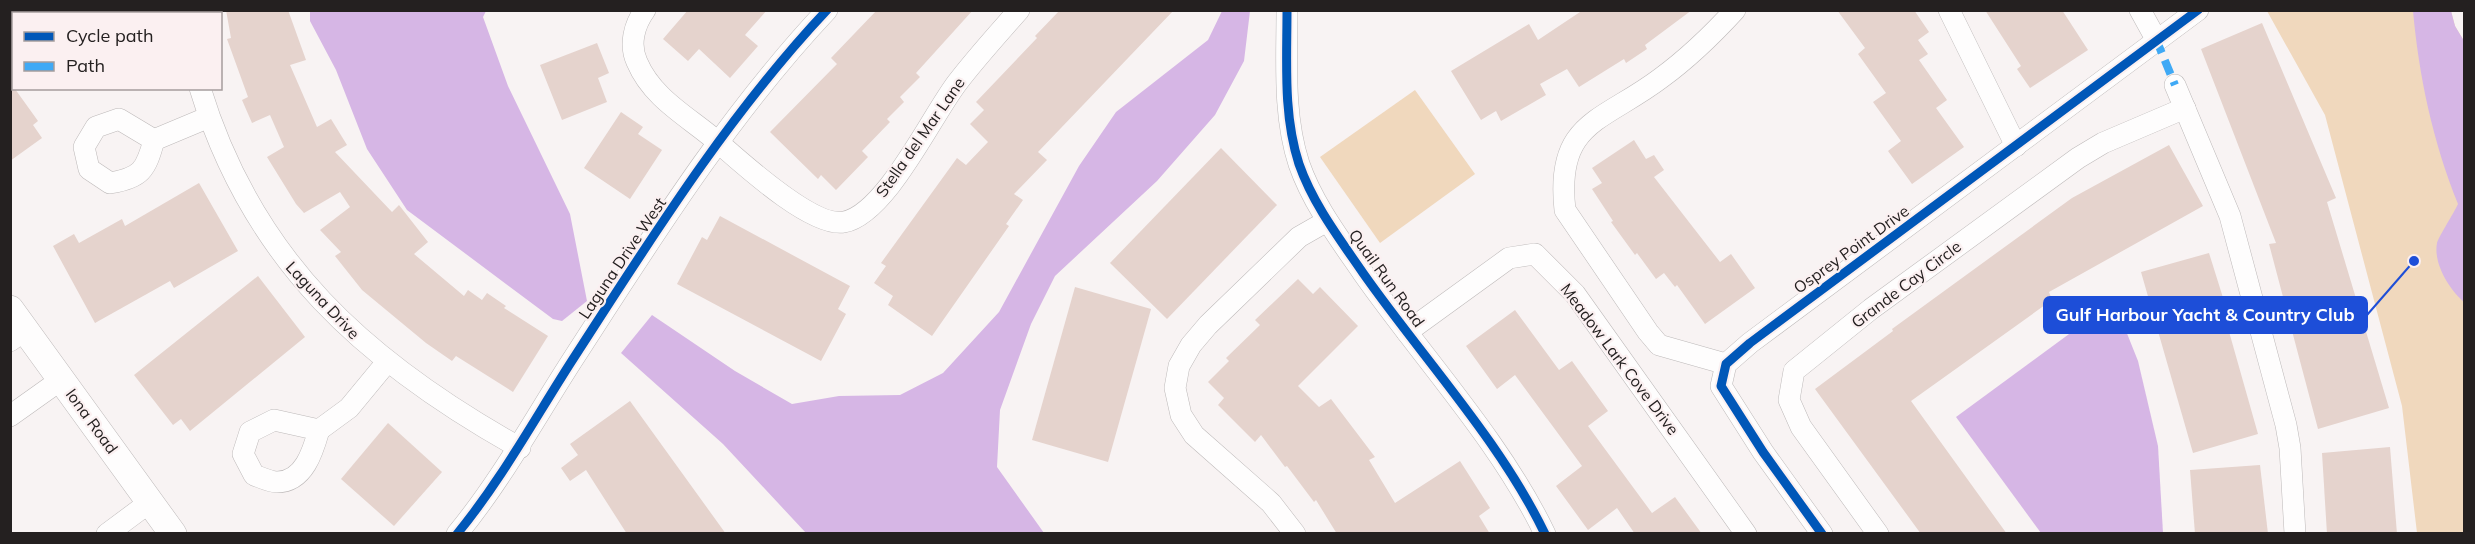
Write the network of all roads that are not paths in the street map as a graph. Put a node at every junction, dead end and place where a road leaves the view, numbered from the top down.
1 (645, 10) edge
2 (827, 10) edge
3 (1019, 10) edge
4 (1287, 10) edge
5 (1735, 10) edge
6 (1949, 10) edge
7 (2140, 10) edge
8 (2198, 10) edge
9 (2156, 39) junction
10 (2175, 85) dead end
11 (201, 90) edge
12 (2185, 108) junction
13 (208, 117) junction
14 (154, 140) dead end
15 (718, 142) junction
16 (2016, 146) junction
17 (1327, 221) junction
18 (15, 327) edge
19 (1407, 332) junction
20 (387, 362) junction
21 (1726, 364) junction
22 (62, 379) junction
23 (10, 416) edge
24 (319, 430) dead end
25 (520, 448) junction
26 (150, 502) junction
27 (107, 534) edge
28 (172, 534) edge
29 (458, 534) edge
30 (1295, 534) edge
31 (1545, 534) edge
32 (1746, 534) edge
33 (1822, 534) edge
34 (1878, 534) edge
35 (2295, 534) edge

1 - 15 street, Stella del Mar Lane
2 - 15 street, Laguna Drive West
3 - 15 street, Stella del Mar Lane
4 - 17 street, Quail Run Road
5 - 21 street
6 - 16 street
7 - 9 street
8 - 9 street, Osprey Point Drive
9 - 16 street, Osprey Point Drive
10 - 12 street
11 - 13 street, Laguna Drive
12 - 34 street, Grande Cay Circle
12 - 35 street
13 - 14 street
13 - 20 street, Laguna Drive
15 - 25 street, Laguna Drive West
16 - 21 street, Osprey Point Drive
17 - 19 street, Quail Run Road
17 - 30 street
18 - 22 street, Iona Road
19 - 31 street, Quail Run Road
19 - 32 street, Meadow Lark Cove Drive
20 - 24 street
20 - 25 street, Laguna Drive
21 - 33 street
22 - 23 street
22 - 26 street, Iona Road
25 - 29 street, Laguna Drive West
26 - 27 street
26 - 28 street, Iona Road

